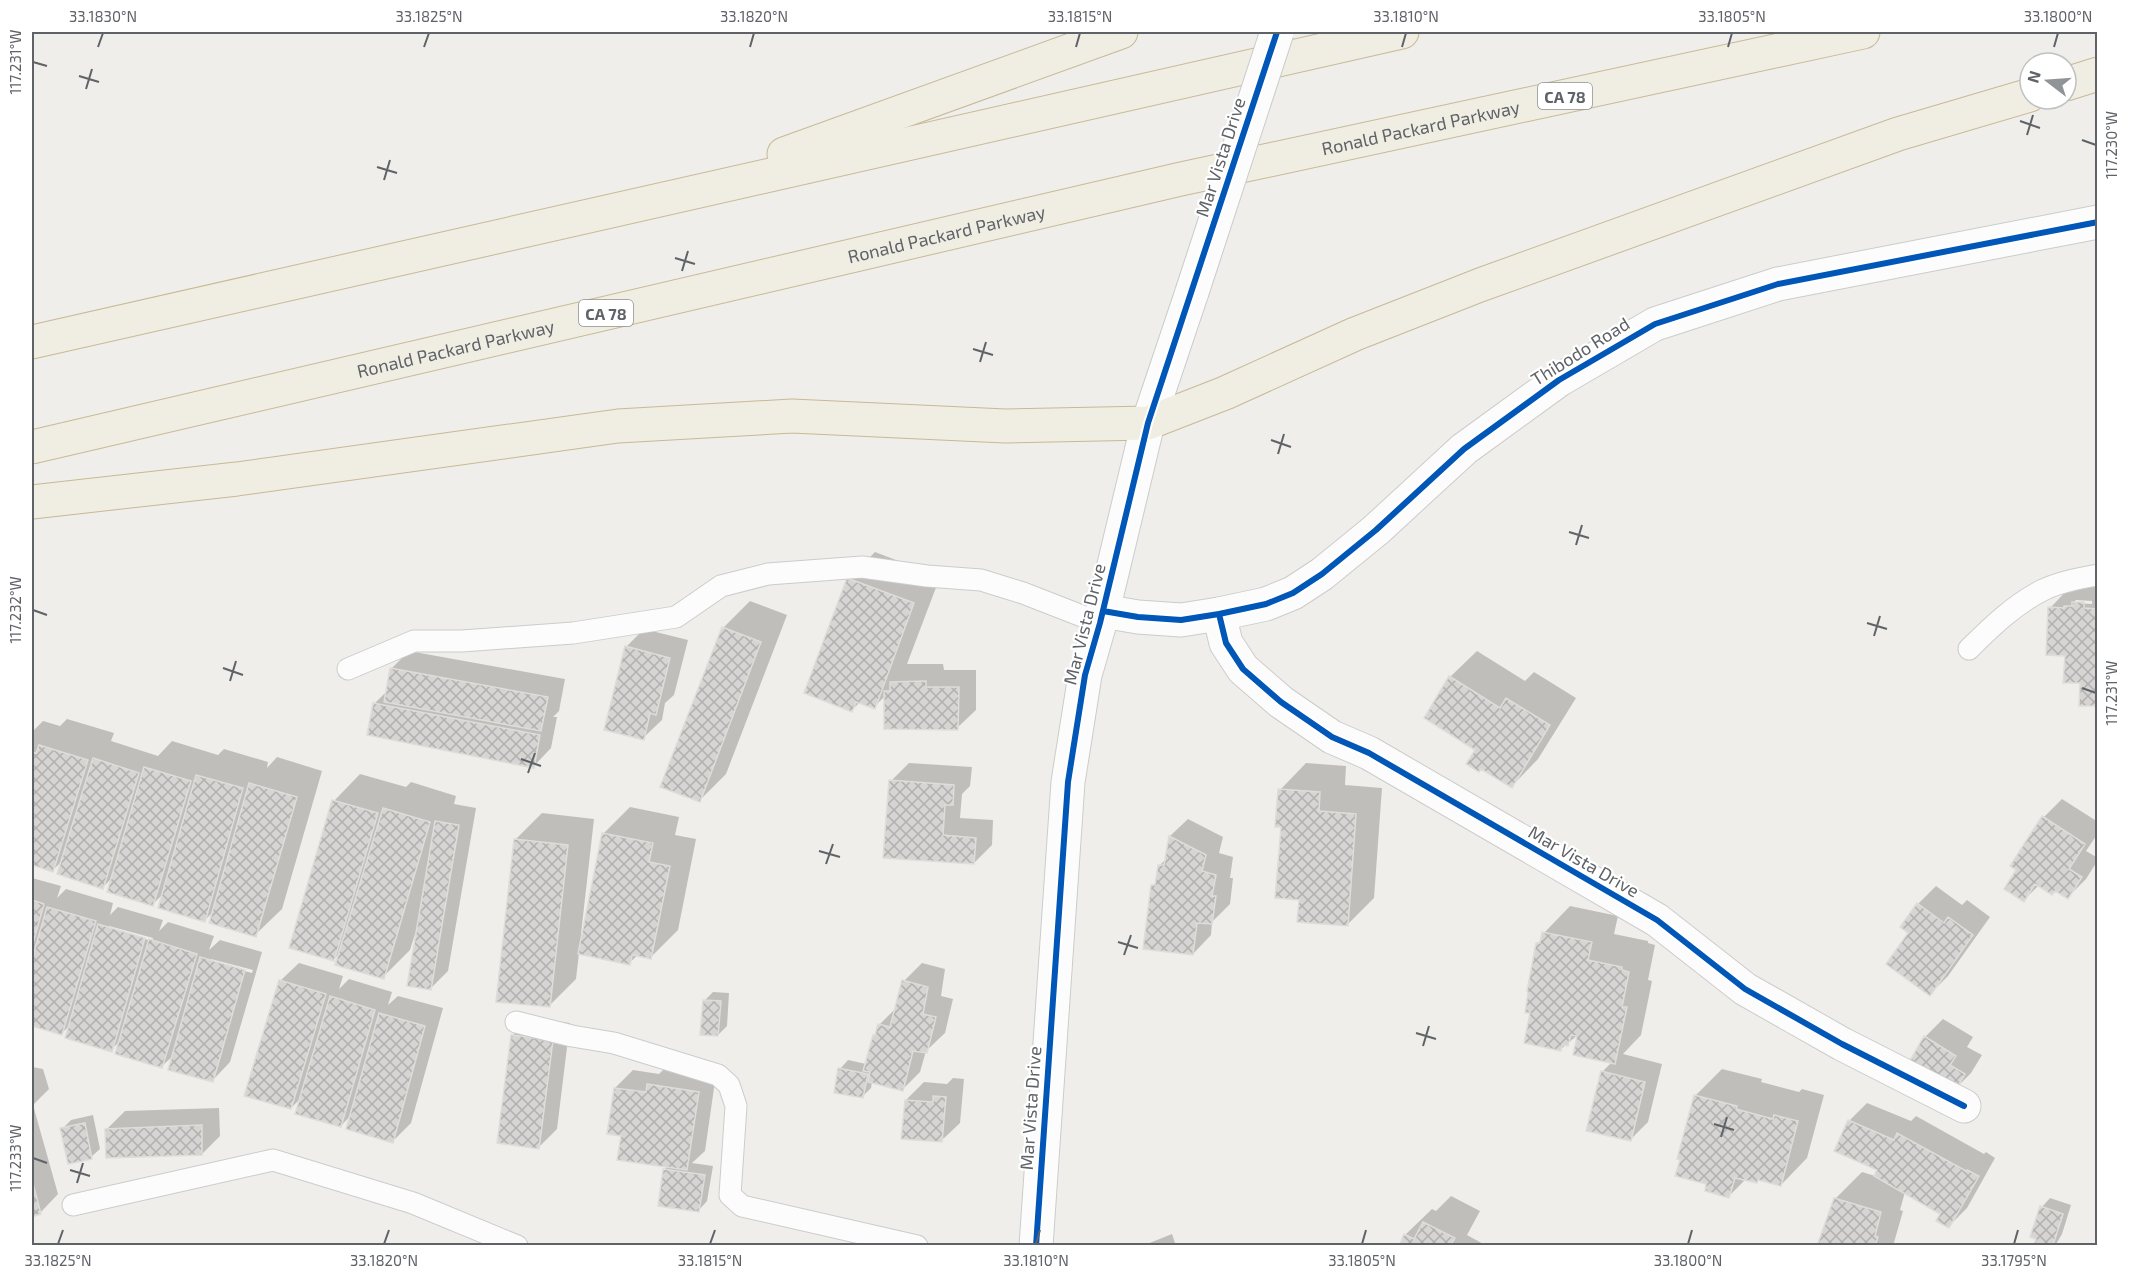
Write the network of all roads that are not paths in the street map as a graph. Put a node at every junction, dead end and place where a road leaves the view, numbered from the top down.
1 (1121, 32) edge
2 (1276, 32) edge
3 (1402, 32) edge
4 (1863, 32) edge
5 (2097, 74) edge
6 (2078, 80) edge
7 (2018, 99) edge
8 (652, 202) junction
9 (2097, 222) edge
10 (32, 342) edge
11 (1148, 423) junction
12 (32, 447) edge
13 (32, 502) edge
14 (2097, 575) edge
15 (1220, 614) junction
16 (1101, 617) junction
17 (1969, 649) dead end
18 (348, 669) dead end
19 (516, 1022) dead end
20 (1964, 1106) dead end
21 (73, 1205) dead end
22 (517, 1245) edge
23 (917, 1245) edge
24 (1036, 1245) edge

1 - 8 highway
2 - 11 street, Mar Vista Drive, bridge
3 - 8 highway
4 - 12 highway, Ronald Packard Parkway / CA 78
5 - 6 highway
7 - 11 highway
8 - 10 highway
9 - 15 street, Thibodo Road
11 - 13 highway
11 - 16 street, Mar Vista Drive
14 - 17 lane
15 - 16 street, Thibodo Road
15 - 20 street, Mar Vista Drive
16 - 18 lane
16 - 24 street, Mar Vista Drive
19 - 23 lane
21 - 22 lane

